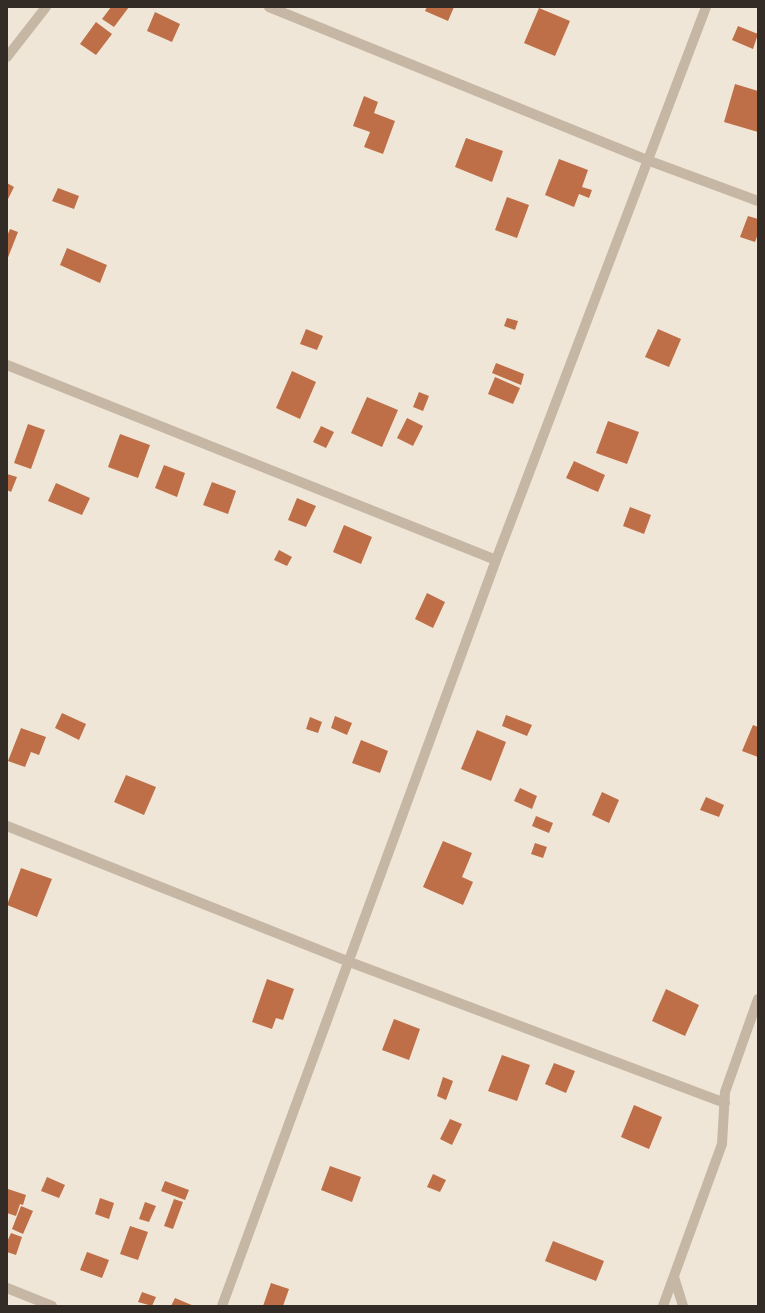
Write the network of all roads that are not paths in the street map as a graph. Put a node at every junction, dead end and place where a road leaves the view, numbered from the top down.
1 (46, 7) edge
2 (268, 7) edge
3 (706, 7) edge
4 (7, 58) edge
5 (647, 160) junction
6 (758, 201) edge
7 (7, 365) edge
8 (496, 560) junction
9 (7, 826) edge
10 (347, 962) junction
11 (758, 999) edge
12 (725, 1103) junction
13 (674, 1277) junction
14 (7, 1288) edge
15 (52, 1306) edge
16 (222, 1306) edge
17 (663, 1306) edge
18 (683, 1306) edge

1 - 4 street
2 - 5 street
3 - 5 street
5 - 6 street
5 - 8 street
7 - 8 street
8 - 10 street
9 - 10 street
10 - 12 street
10 - 16 street
11 - 12 street
12 - 13 street
13 - 17 street
13 - 18 street
14 - 15 street

